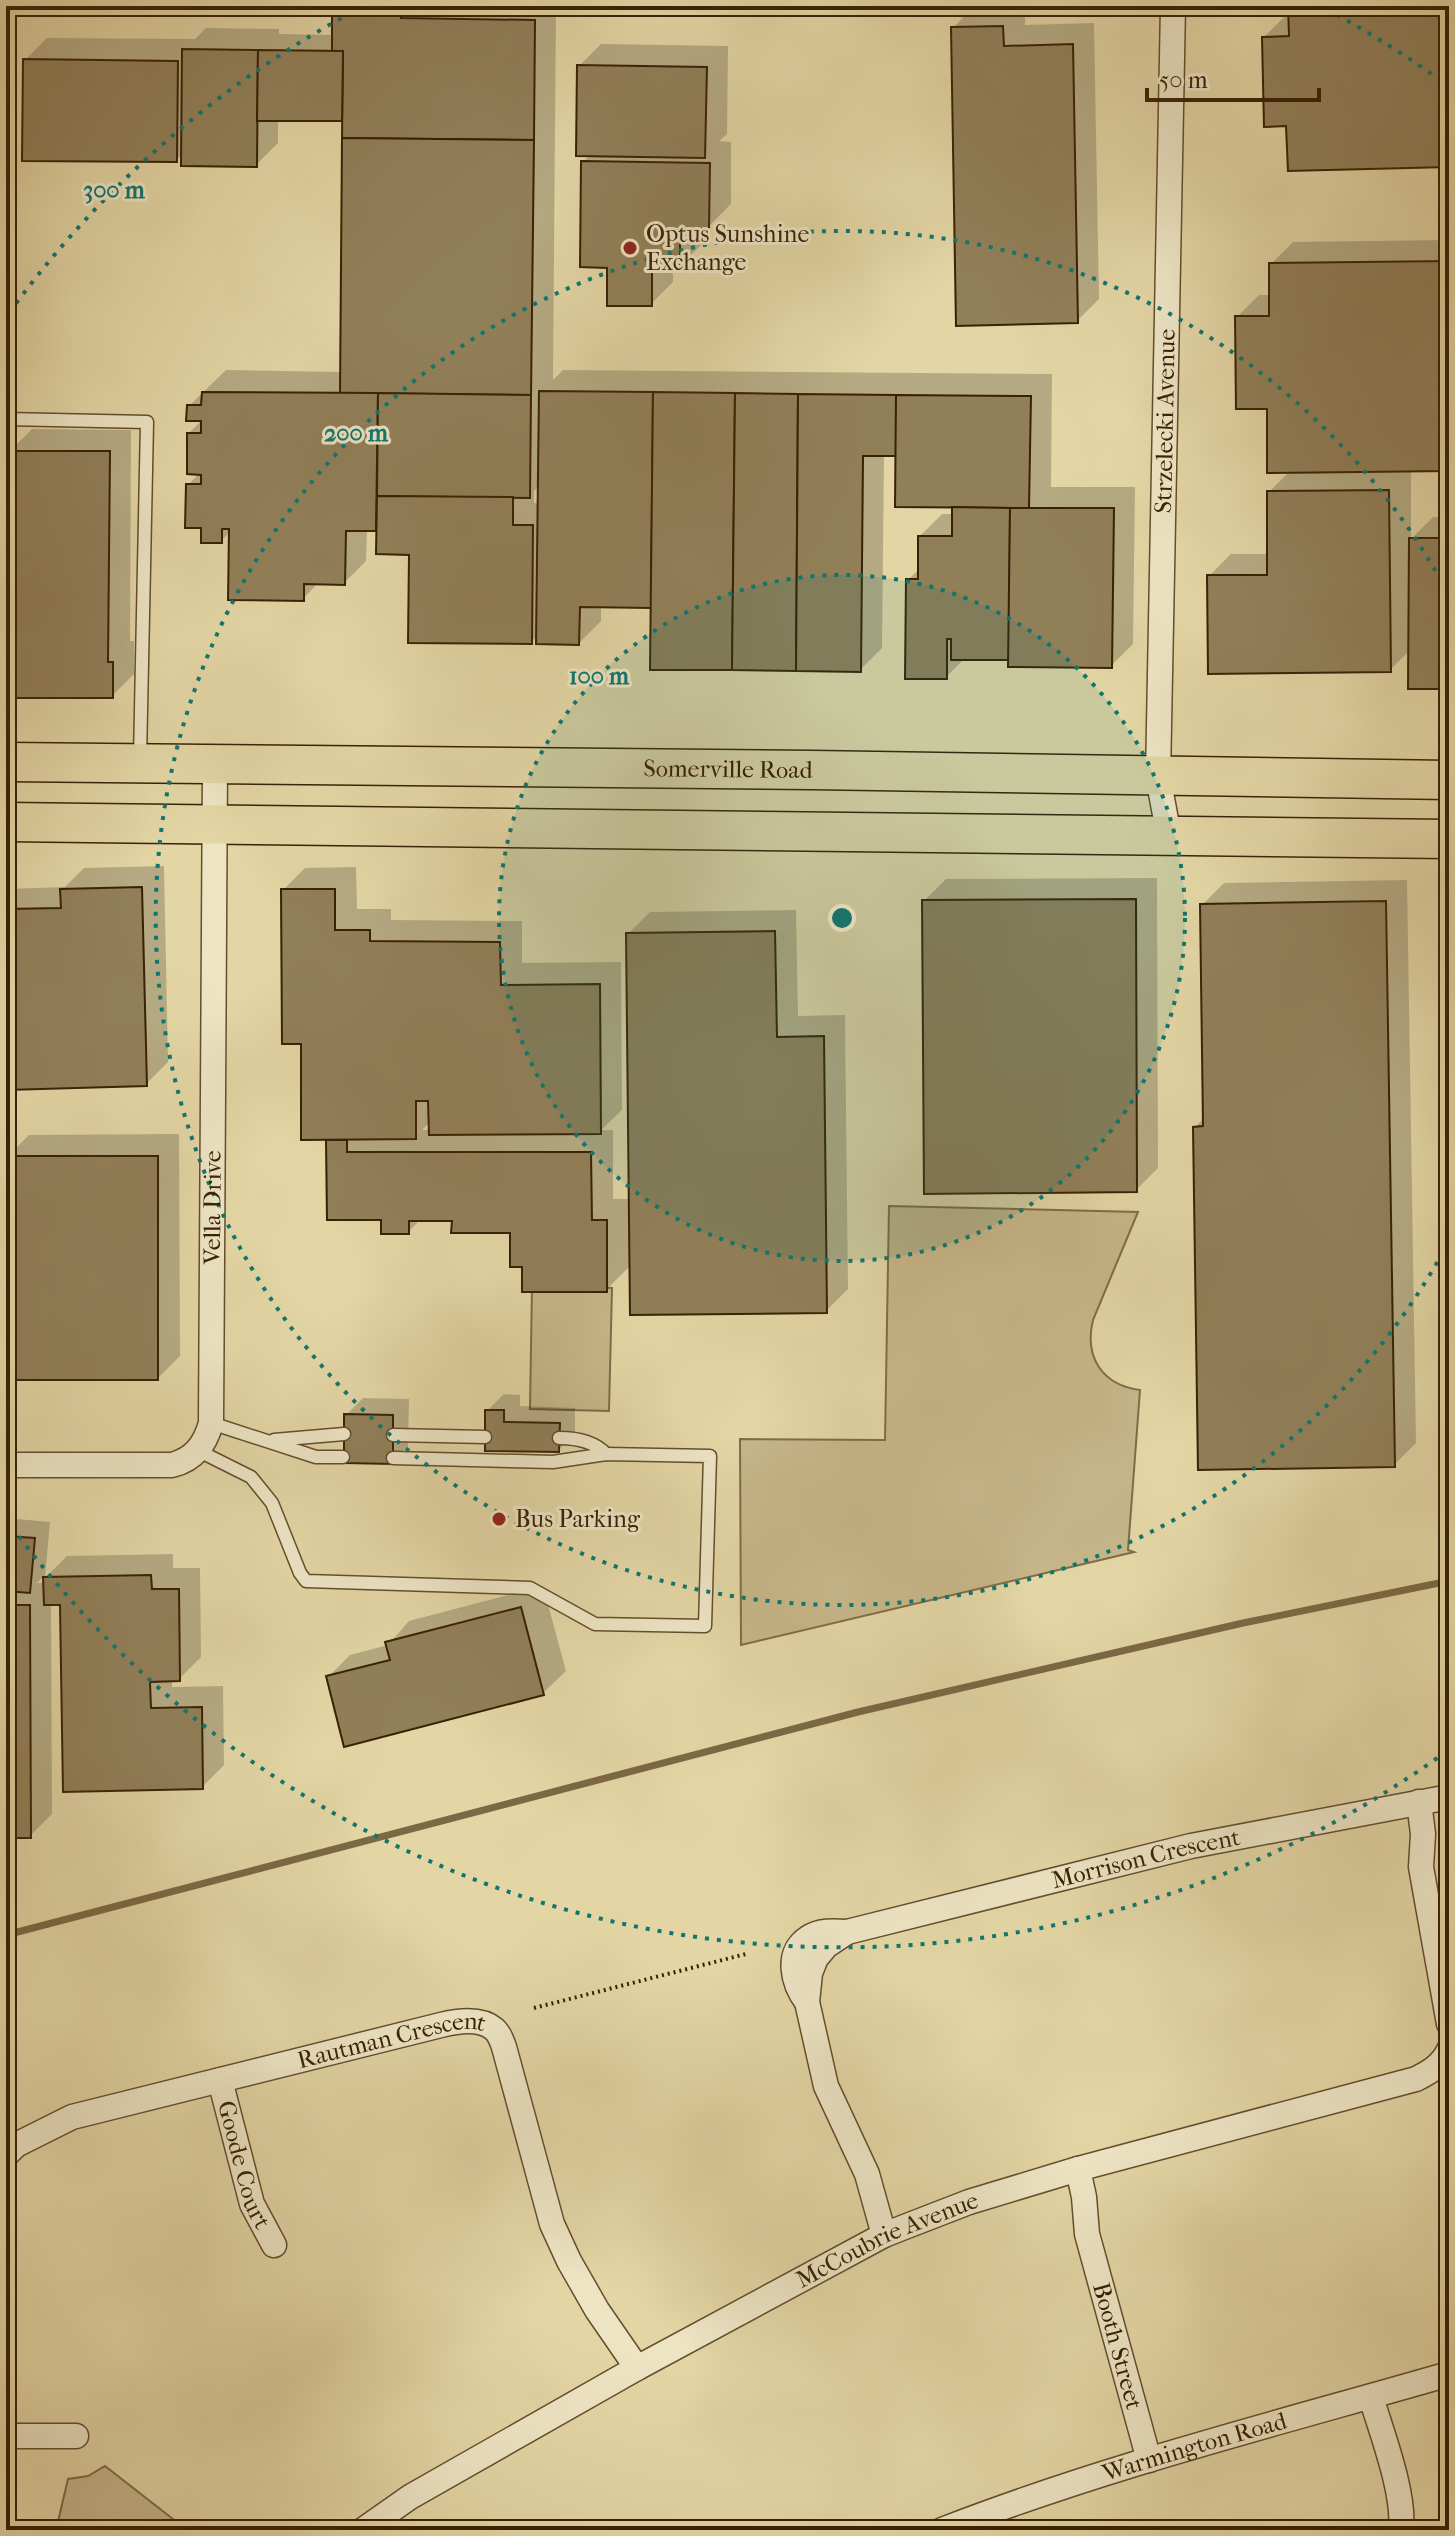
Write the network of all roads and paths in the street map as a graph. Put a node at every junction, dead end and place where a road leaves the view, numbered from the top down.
1 (1173, 6) edge
2 (6, 419) edge
3 (6, 762) edge
4 (140, 763) junction
5 (215, 764) junction
6 (1158, 777) junction
7 (1449, 780) edge
8 (6, 822) edge
9 (215, 824) junction
10 (1169, 836) junction
11 (1449, 839) edge
12 (211, 1423) junction
13 (344, 1434) dead end
14 (393, 1435) dead end
15 (485, 1437) dead end
16 (559, 1438) dead end
17 (266, 1441) junction
18 (199, 1451) junction
19 (606, 1454) junction
20 (343, 1457) dead end
21 (393, 1458) dead end
22 (6, 1465) edge
23 (1449, 1797) edge
24 (1410, 1804) junction
25 (746, 1954) dead end
26 (534, 2008) dead end
27 (1449, 2024) edge
28 (1449, 2050) edge
29 (220, 2080) junction
30 (6, 2155) edge
31 (1068, 2172) junction
32 (896, 2231) junction
33 (274, 2245) dead end
34 (630, 2372) junction
35 (1449, 2374) edge
36 (1371, 2397) junction
37 (6, 2436) edge
38 (76, 2436) dead end
39 (1149, 2460) junction
40 (363, 2530) edge
41 (942, 2530) edge
42 (1401, 2530) edge

1 - 6 street, Strzelecki Avenue
2 - 4 lane
3 - 4 main road, Somerville Road
4 - 5 main road, Somerville Road
5 - 6 main road, Somerville Road
5 - 9 street, Vella Drive
6 - 7 main road, Somerville Road
6 - 10 street, Strzelecki Avenue
8 - 9 main road
9 - 10 main road
9 - 12 street, Vella Drive
10 - 11 main road
12 - 17 lane
12 - 18 street, Vella Drive
13 - 17 lane
14 - 15 lane
16 - 19 lane
17 - 20 lane
18 - 19 lane
18 - 22 street
19 - 21 lane
23 - 24 street, Morrison Crescent
24 - 27 street
24 - 32 street, Morrison Crescent
25 - 26 path
28 - 31 street, McCoubrie Avenue
29 - 30 street, Rautman Crescent
29 - 33 street, Goode Court
29 - 34 street, Rautman Crescent
31 - 32 street, McCoubrie Avenue
31 - 39 street, Booth Street
32 - 34 street, McCoubrie Avenue
34 - 40 street, McCoubrie Avenue
35 - 36 street, Warmington Road
36 - 39 street, Warmington Road
36 - 42 street
37 - 38 street
39 - 41 street, Warmington Road

